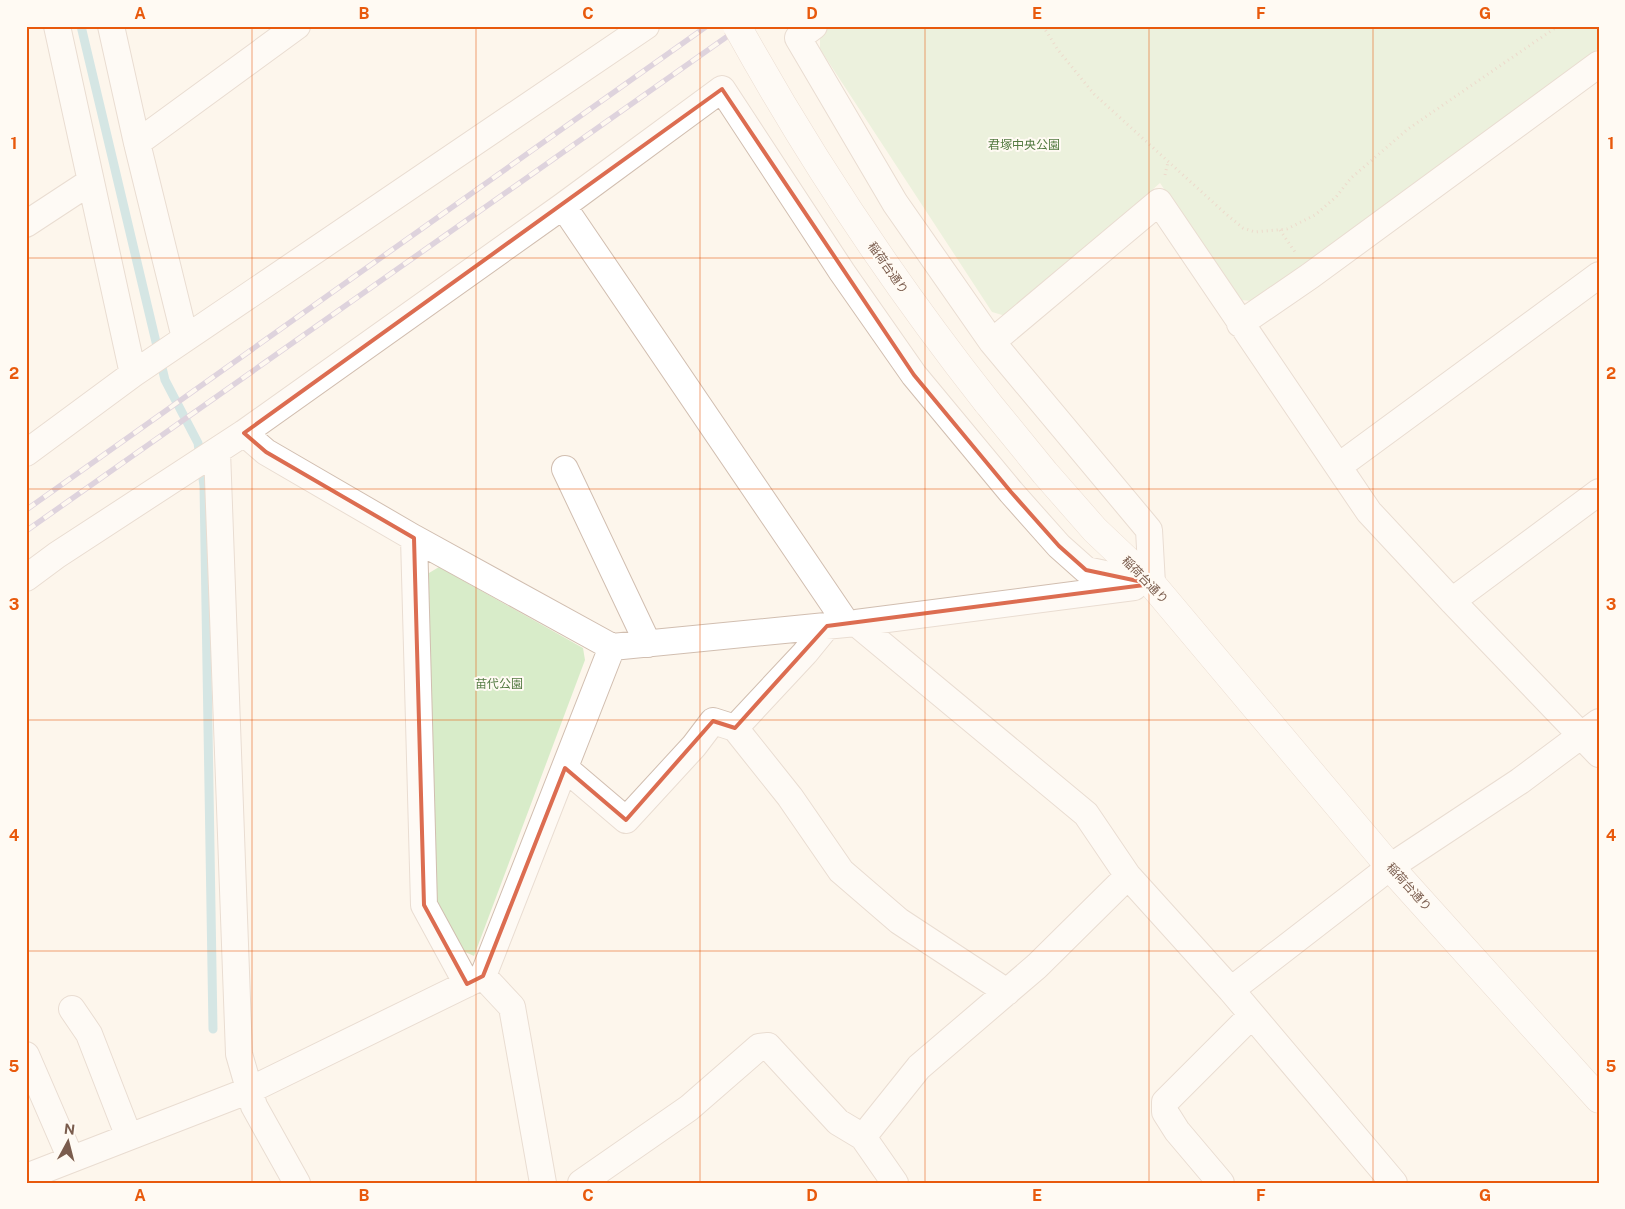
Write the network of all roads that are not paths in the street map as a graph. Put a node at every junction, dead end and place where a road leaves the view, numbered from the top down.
1 (57, 26) edge
2 (111, 26) edge
3 (297, 26) edge
4 (646, 26) edge
5 (737, 26) edge
6 (814, 26) edge
7 (1599, 64) edge
8 (137, 143) junction
9 (90, 182) junction
10 (563, 206) junction
11 (26, 224) edge
12 (1599, 275) edge
13 (1240, 324) junction
14 (185, 338) junction
15 (992, 342) junction
16 (133, 374) junction
17 (244, 433) junction
18 (217, 451) junction
19 (26, 453) edge
20 (1339, 466) junction
21 (564, 469) dead end
22 (1599, 492) edge
23 (414, 538) junction
24 (26, 578) edge
25 (1152, 584) junction
26 (1452, 601) junction
27 (843, 624) junction
28 (648, 644) junction
29 (612, 647) junction
30 (735, 728) junction
31 (1590, 728) edge
32 (1599, 754) edge
33 (565, 768) junction
34 (1390, 867) junction
35 (1128, 876) junction
36 (475, 980) junction
37 (1231, 990) junction
38 (1007, 992) junction
39 (72, 1009) dead end
40 (1252, 1015) junction
41 (26, 1056) edge
42 (250, 1090) junction
43 (1599, 1099) edge
44 (863, 1136) junction
45 (129, 1137) junction
46 (71, 1159) junction
47 (26, 1176) edge
48 (297, 1183) edge
49 (543, 1183) edge
50 (581, 1183) edge
51 (895, 1183) edge
52 (1221, 1183) edge
53 (1394, 1183) edge

1 - 9 street
2 - 8 street
3 - 8 street
4 - 14 street
5 - 25 street, 稲荷台通り, bridge
6 - 15 street
7 - 13 street
8 - 14 street
9 - 11 street
9 - 16 street
10 - 17 street
10 - 25 street
10 - 27 street
12 - 20 street
13 - 15 street
13 - 20 street
14 - 16 street
15 - 25 street
16 - 19 street
17 - 18 street
17 - 23 street
18 - 24 street
18 - 42 street
20 - 26 street
21 - 28 street
22 - 26 street
23 - 29 street
23 - 36 street
25 - 27 street
25 - 34 street, 稲荷台通り
26 - 31 street
27 - 28 street
27 - 30 street
27 - 35 street
28 - 29 street
29 - 33 street
30 - 33 street
30 - 38 street
31 - 32 street
31 - 34 street
33 - 36 street
34 - 37 street
34 - 43 street, 稲荷台通り
35 - 37 street
35 - 38 street
36 - 42 street
36 - 49 street
37 - 40 street
38 - 44 street
39 - 45 street
40 - 52 street
40 - 53 street
41 - 46 street
42 - 45 street
42 - 48 street
44 - 50 street
44 - 51 street
45 - 46 street
46 - 47 street

